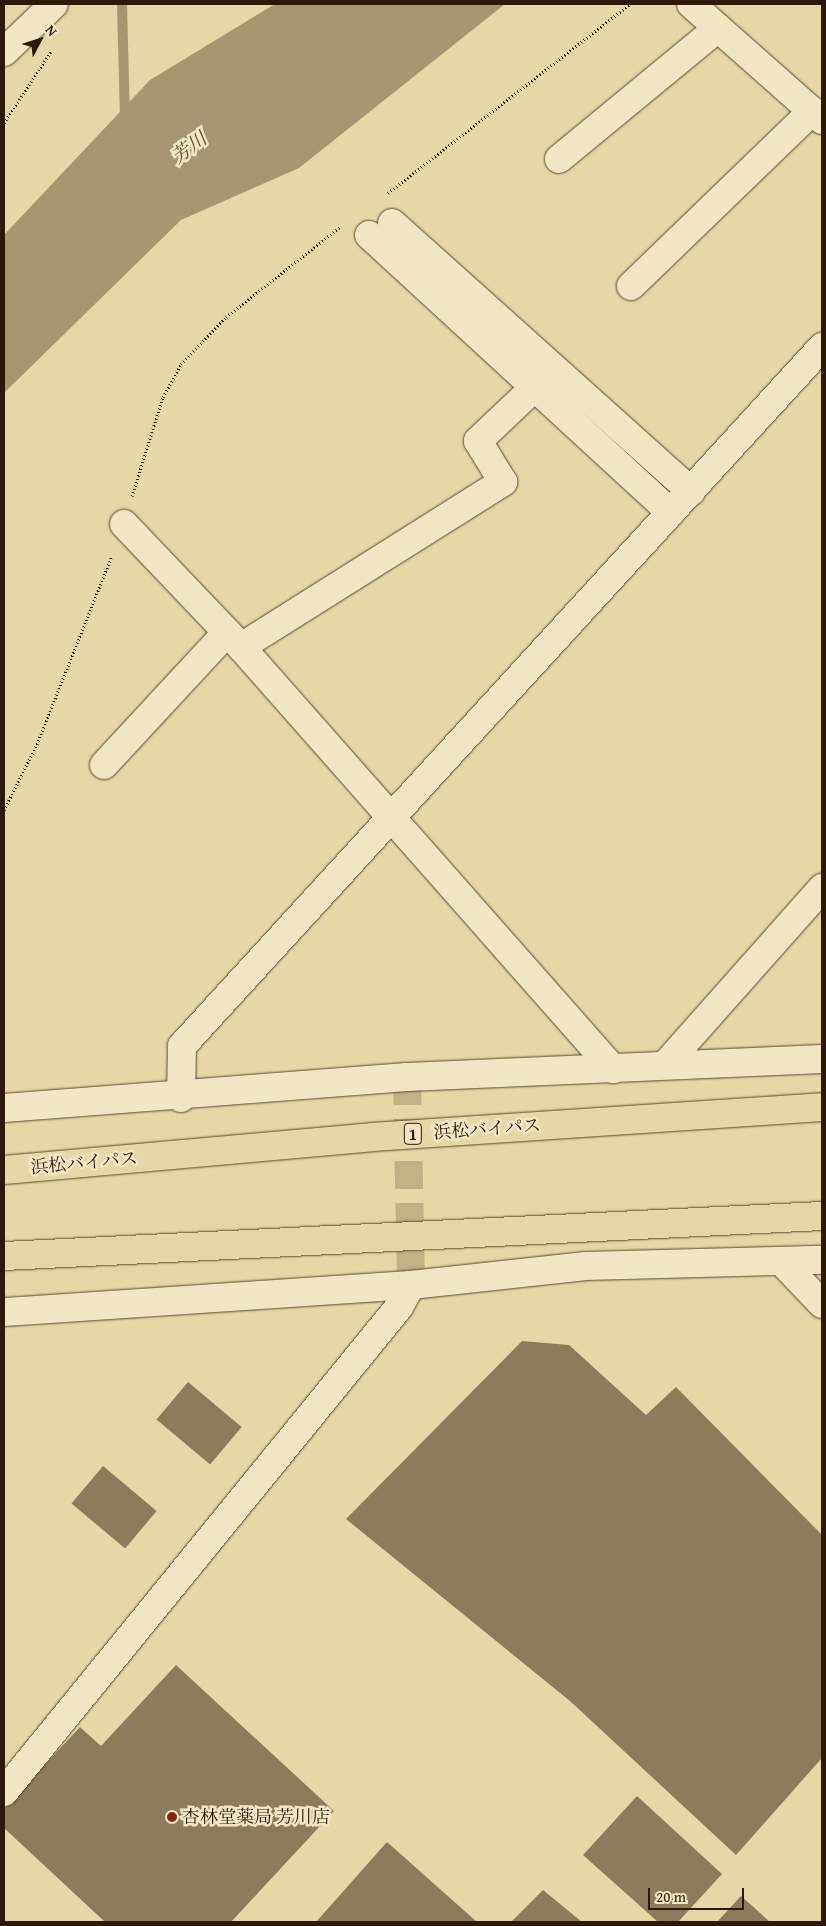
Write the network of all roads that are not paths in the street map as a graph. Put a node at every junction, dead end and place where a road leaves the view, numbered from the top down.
1 (54, 4) edge
2 (692, 4) edge
3 (718, 28) junction
4 (4, 52) edge
5 (817, 116) edge
6 (560, 159) dead end
7 (631, 286) dead end
8 (476, 296) junction
9 (454, 314) junction
10 (822, 347) edge
11 (535, 387) junction
12 (691, 491) junction
13 (671, 513) junction
14 (124, 524) road end
15 (234, 639) junction
16 (104, 765) dead end
17 (391, 821) junction
18 (822, 888) edge
19 (822, 1059) edge
20 (665, 1065) junction
21 (613, 1069) junction
22 (181, 1098) junction
23 (822, 1107) edge
24 (4, 1108) edge
25 (4, 1170) edge
26 (822, 1216) edge
27 (4, 1256) edge
28 (822, 1260) edge
29 (782, 1262) junction
30 (411, 1285) junction
31 (822, 1304) edge
32 (4, 1312) edge
33 (4, 1792) edge

1 - 4 street
2 - 3 street
3 - 5 street
3 - 6 street
5 - 7 street
8 - 9 street
8 - 9 street
8 - 12 street
9 - 11 street
10 - 12 street
11 - 13 street
11 - 15 street
12 - 13 street
13 - 17 street
14 - 15 street
15 - 16 street
15 - 17 street
17 - 21 street
17 - 22 street
18 - 20 street
19 - 20 street
20 - 21 street
21 - 22 street
22 - 24 street
23 - 25 highway, 浜松バイパス / 1
26 - 27 highway
28 - 29 street
29 - 30 street
29 - 31 street
30 - 32 street
30 - 33 street

